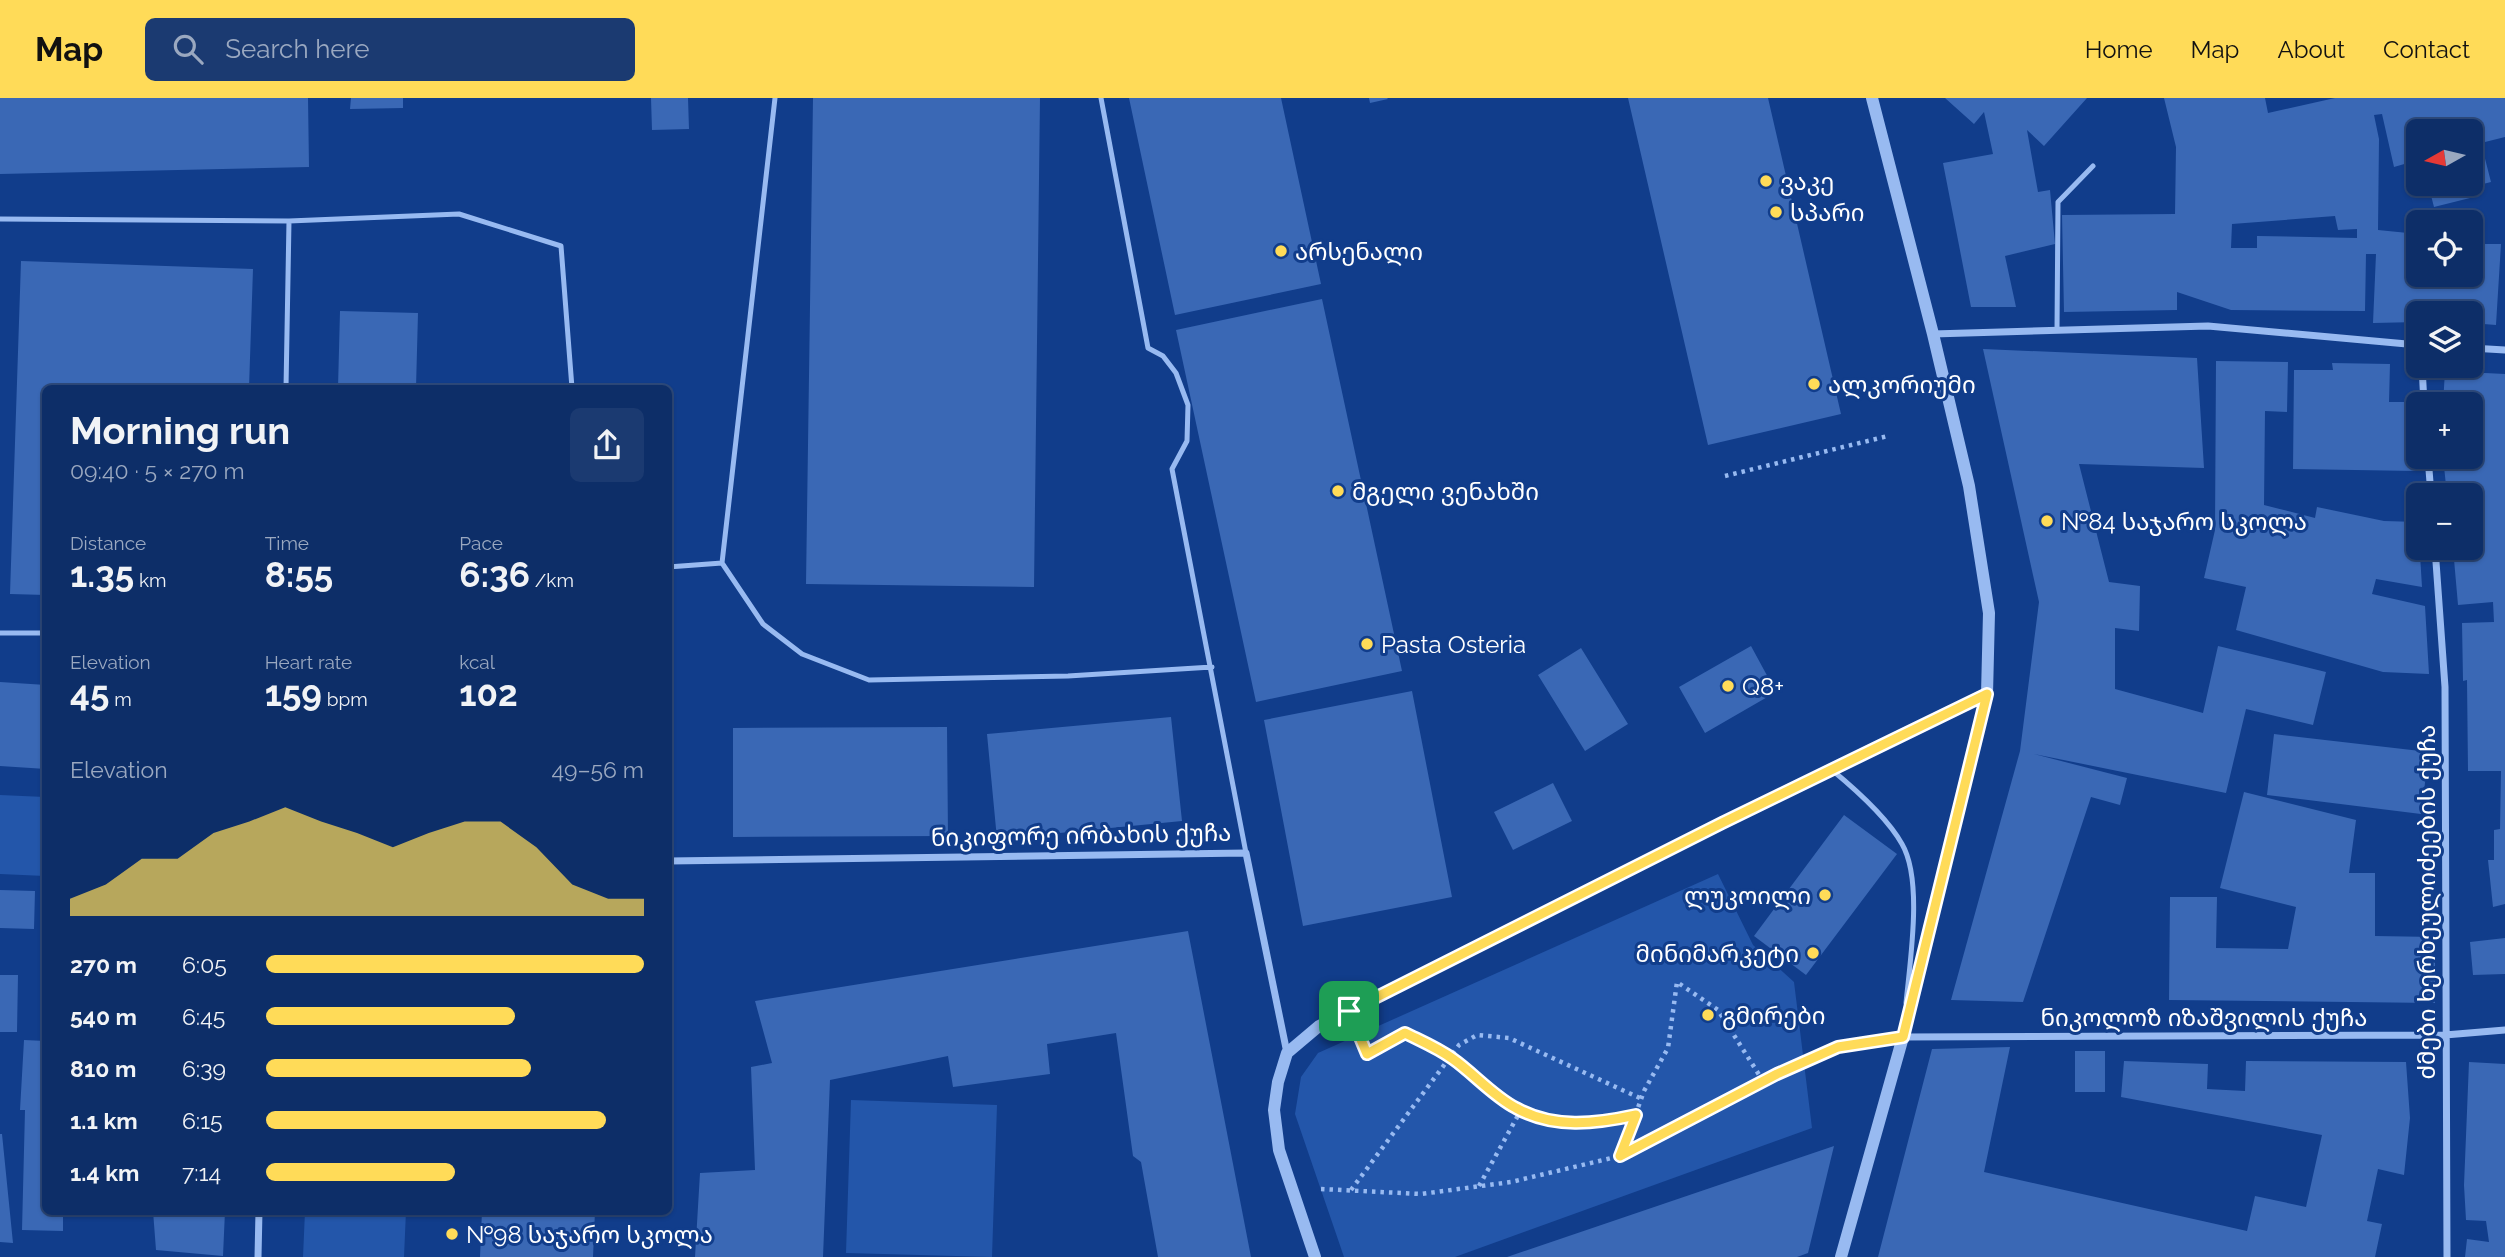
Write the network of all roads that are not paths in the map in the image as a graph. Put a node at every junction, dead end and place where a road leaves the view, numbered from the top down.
1 (775, 98) edge
2 (1101, 98) edge
3 (1872, 98) edge
4 (2093, 166) dead end
5 (0, 219) edge
6 (289, 221) junction
7 (2057, 330) junction
8 (1933, 334) junction
9 (2406, 344) edge
10 (2483, 349) edge
11 (2505, 350) edge
12 (286, 385) edge
13 (572, 385) edge
14 (2436, 560) edge
15 (722, 564) junction
16 (672, 567) edge
17 (0, 633) edge
18 (42, 633) edge
19 (1212, 667) junction
20 (1987, 694) junction
21 (1832, 770) junction
22 (1246, 853) junction
23 (672, 861) edge
24 (2505, 1030) edge
25 (2445, 1035) junction
26 (1903, 1037) junction
27 (1287, 1053) junction
28 (260, 1215) edge
29 (258, 1257) edge
30 (1315, 1257) edge
31 (1841, 1257) edge
32 (2447, 1257) edge

1 - 15 lane
2 - 19 lane
3 - 8 street
4 - 7 lane
5 - 6 lane
6 - 12 lane
6 - 13 lane
7 - 8 street
7 - 9 street
8 - 20 street
10 - 11 street
14 - 25 street, ძმები ხერხეულიძეების ქუჩა
15 - 16 lane
15 - 19 lane
17 - 18 lane
19 - 22 lane
20 - 21 street
20 - 26 street
21 - 26 lane
21 - 27 street
22 - 23 street, ნიკიფორე ირბახის ქუჩა
22 - 27 street, ნიკიფორე ირბახის ქუჩა
24 - 25 street, ნიკოლოზ იზაშვილის ქუჩა
25 - 26 street, ნიკოლოზ იზაშვილის ქუჩა
25 - 32 street, ძმები ხერხეულიძეების ქუჩა
26 - 31 street
27 - 30 street, ნიკიფორე ირბახის ქუჩა
28 - 29 street

